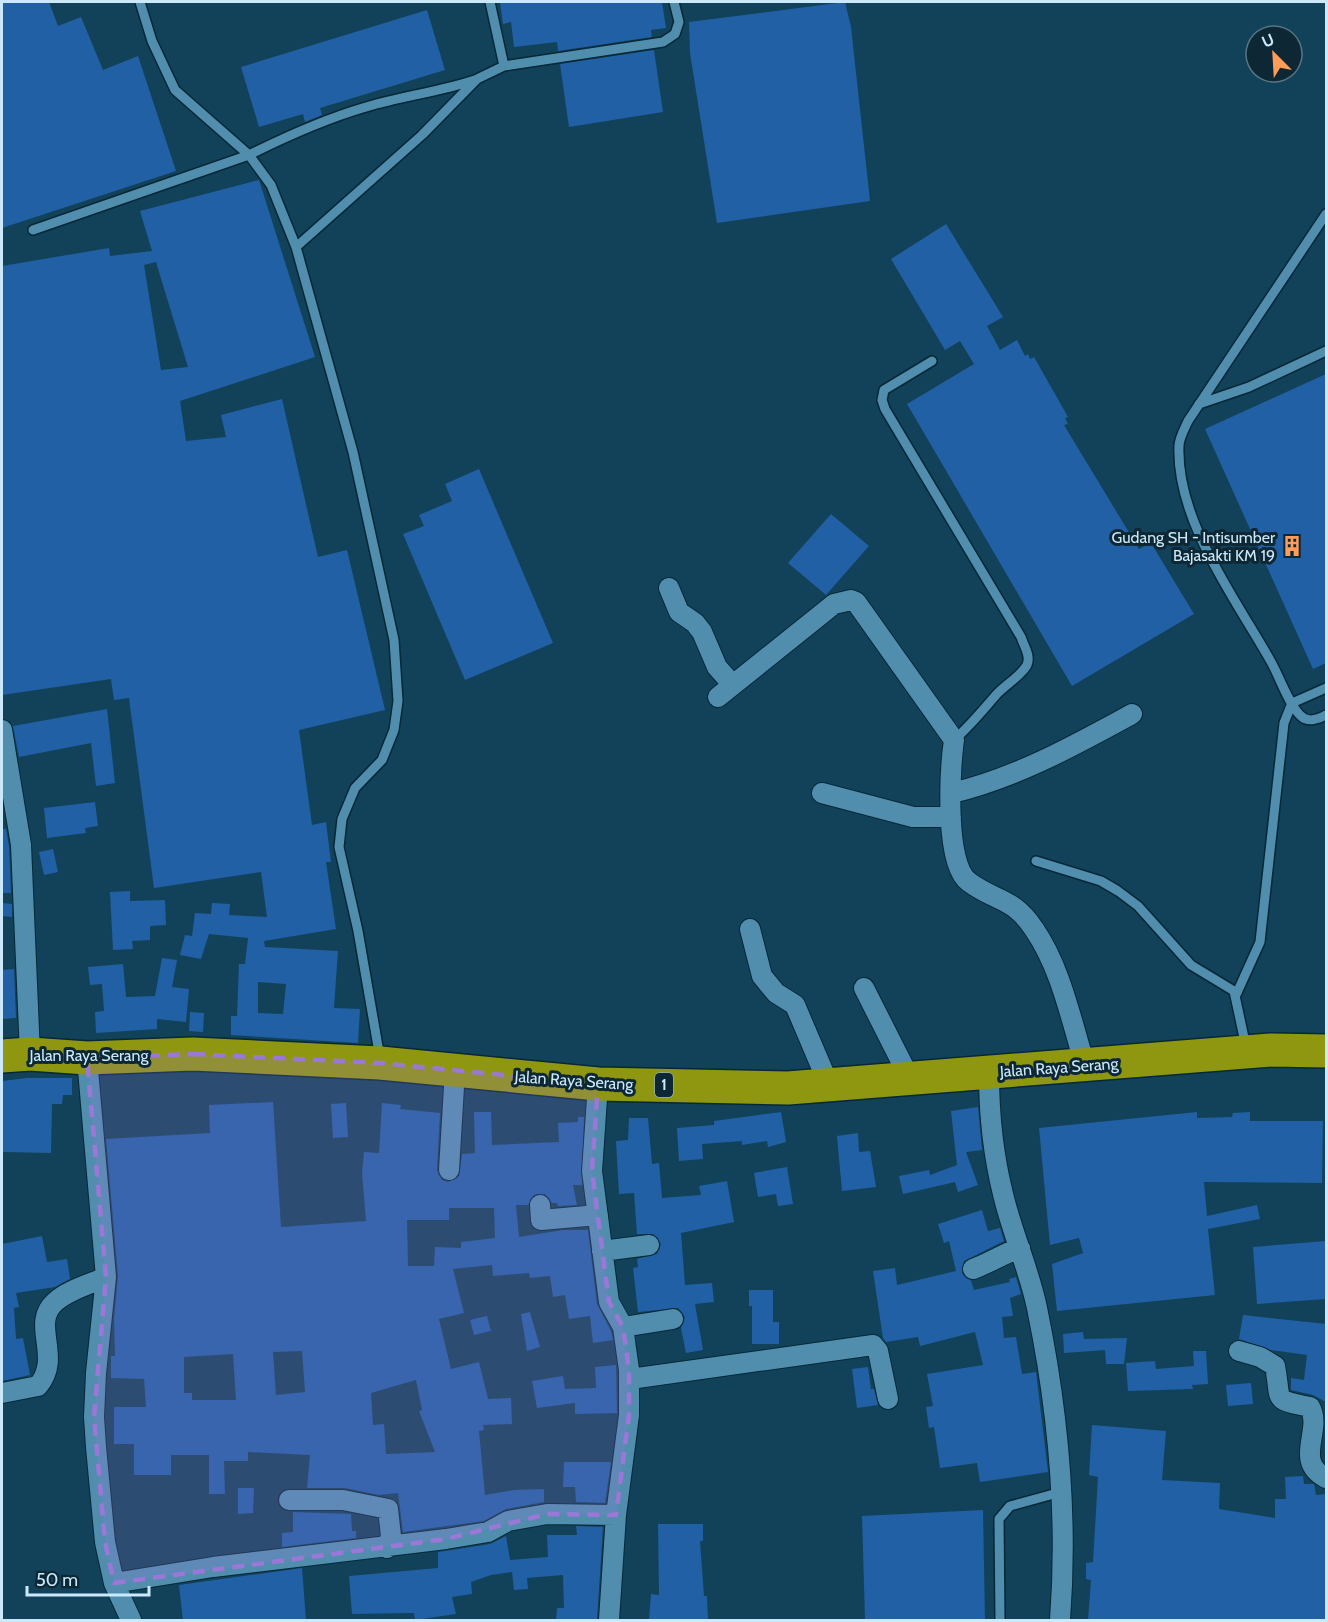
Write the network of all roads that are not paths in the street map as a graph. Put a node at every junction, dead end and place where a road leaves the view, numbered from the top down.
1 (140, 2) edge
2 (490, 2) edge
3 (674, 2) edge
4 (504, 66) junction
5 (477, 79) junction
6 (249, 155) junction
7 (1325, 222) edge
8 (33, 230) dead end
9 (296, 247) junction
10 (1326, 351) edge
11 (932, 361) dead end
12 (1198, 405) junction
13 (669, 588) dead end
14 (1326, 688) edge
15 (1292, 703) junction
16 (1132, 714) dead end
17 (1326, 716) edge
18 (2, 730) edge
19 (954, 740) junction
20 (822, 793) dead end
21 (952, 793) junction
22 (951, 817) junction
23 (1036, 861) dead end
24 (750, 929) dead end
25 (864, 988) dead end
26 (1236, 995) junction
27 (1326, 1051) edge
28 (1247, 1052) junction
29 (16, 1055) edge
30 (87, 1058) junction
31 (380, 1063) junction
32 (1085, 1065) junction
33 (455, 1070) junction
34 (989, 1073) junction
35 (910, 1079) junction
36 (598, 1084) junction
37 (830, 1085) junction
38 (449, 1170) dead end
39 (540, 1205) dead end
40 (598, 1215) junction
41 (649, 1245) dead end
42 (1020, 1248) junction
43 (602, 1251) junction
44 (973, 1269) dead end
45 (106, 1276) junction
46 (673, 1319) dead end
47 (623, 1327) junction
48 (1239, 1351) dead end
49 (630, 1378) junction
50 (2, 1393) edge
51 (888, 1399) dead end
52 (1326, 1478) edge
53 (1061, 1492) junction
54 (289, 1500) dead end
55 (616, 1515) junction
56 (387, 1548) junction
57 (114, 1583) junction
58 (131, 1620) edge
59 (609, 1620) edge
60 (1000, 1620) edge
61 (1060, 1620) edge

1 - 6 lane
2 - 4 lane
3 - 4 lane
4 - 5 lane
5 - 6 lane
5 - 9 lane
6 - 8 lane
6 - 9 lane
7 - 12 lane
9 - 31 lane
10 - 12 lane
11 - 19 lane
12 - 15 lane
13 - 19 street
14 - 15 lane
15 - 17 lane
15 - 26 lane
16 - 21 street
18 - 29 street
19 - 21 street
20 - 22 street
21 - 22 street
22 - 32 street
23 - 26 lane
24 - 37 street
25 - 35 street
26 - 28 lane
27 - 28 highway, Jalan Raya Serang / 1
28 - 32 highway, Jalan Raya Serang / 1
29 - 30 highway, Jalan Raya Serang / 1
30 - 31 highway, Jalan Raya Serang / 1
30 - 45 street
31 - 33 highway, Jalan Raya Serang / 1
32 - 34 highway, Jalan Raya Serang / 1
33 - 36 highway, Jalan Raya Serang / 1
33 - 38 street
34 - 35 highway, Jalan Raya Serang / 1
34 - 42 street
35 - 37 highway, Jalan Raya Serang / 1
36 - 37 highway, Jalan Raya Serang / 1
36 - 40 street
39 - 40 street
40 - 43 street
41 - 43 street
42 - 44 street
42 - 53 street
43 - 47 street
45 - 50 street
45 - 57 street
46 - 47 street
47 - 49 street
48 - 52 street
49 - 51 street
49 - 55 street
53 - 60 lane
53 - 61 street
54 - 56 street
55 - 56 street
55 - 59 street
56 - 57 street
57 - 58 street

